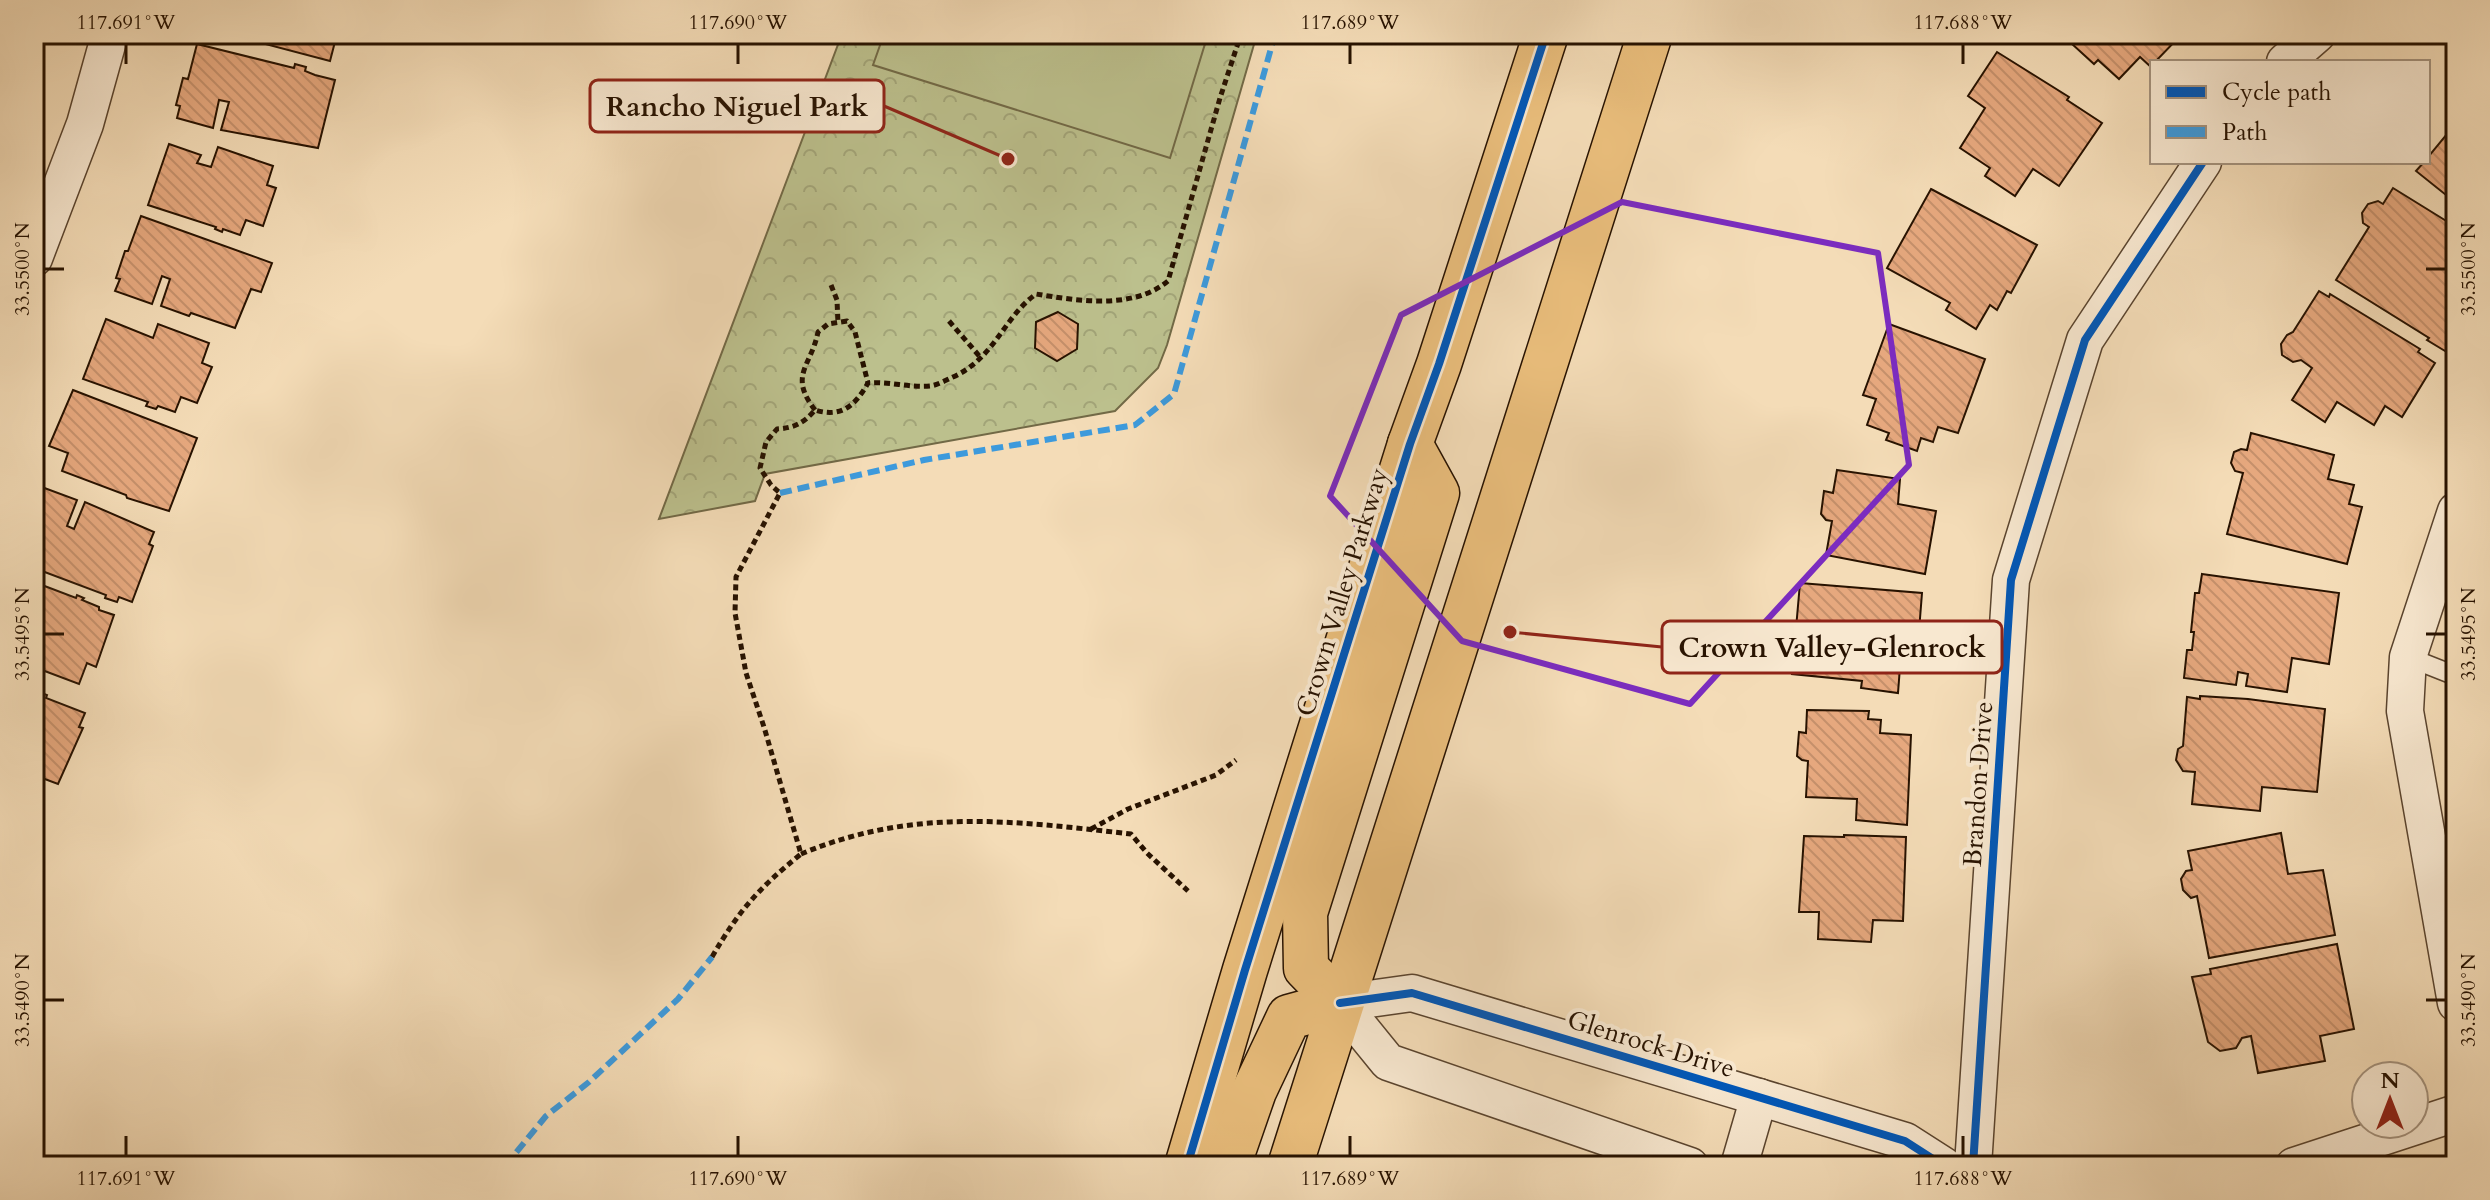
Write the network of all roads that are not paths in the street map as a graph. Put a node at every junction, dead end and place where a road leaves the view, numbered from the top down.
1 (110, 34) edge
2 (1546, 34) edge
3 (1650, 34) edge
4 (2317, 34) edge
5 (2287, 60) edge
6 (2202, 164) edge
7 (34, 258) edge
8 (1410, 444) junction
9 (2456, 511) edge
10 (2408, 657) junction
11 (2456, 676) edge
12 (1340, 1003) junction
13 (2456, 1003) edge
14 (1759, 1097) junction
15 (2456, 1113) edge
16 (1187, 1166) edge
17 (1228, 1166) edge
18 (1290, 1166) edge
19 (1690, 1166) edge
20 (1739, 1166) edge
21 (1944, 1166) edge
22 (1973, 1166) edge
23 (2294, 1166) edge

1 - 7 street
2 - 8 main road, Crown Valley Parkway
3 - 12 main road
4 - 5 street
6 - 22 street, Brandon Drive
8 - 12 main road
8 - 16 main road, Crown Valley Parkway
9 - 10 street
10 - 11 lane
10 - 13 street
12 - 14 street, Glenrock Drive
12 - 17 main road
12 - 18 main road
12 - 19 street
14 - 20 street
14 - 21 street, Glenrock Drive
15 - 23 street

